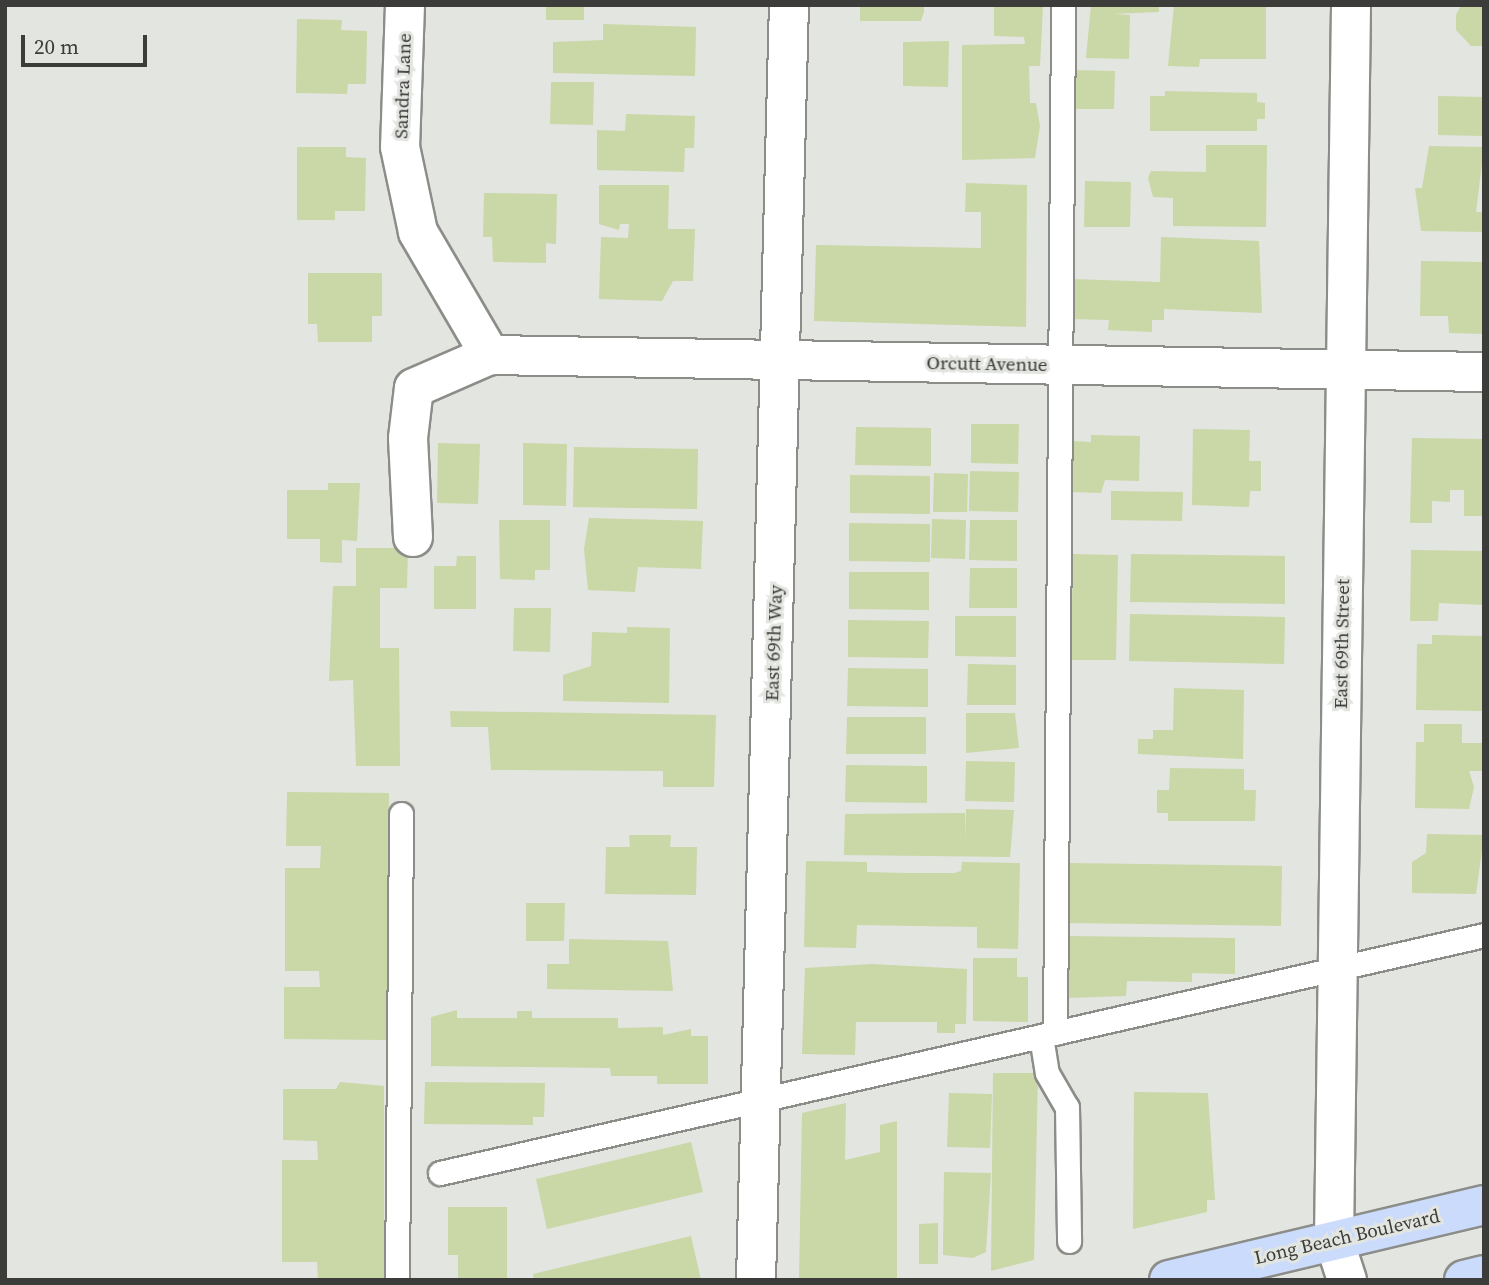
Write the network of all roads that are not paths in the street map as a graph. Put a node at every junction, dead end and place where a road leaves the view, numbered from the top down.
1 (405, 5) edge
2 (789, 5) edge
3 (1063, 5) edge
4 (1351, 5) edge
5 (489, 355) junction
6 (783, 360) junction
7 (1061, 365) junction
8 (1344, 370) junction
9 (1484, 372) edge
10 (413, 537) dead end
11 (401, 814) dead end
12 (1484, 935) edge
13 (1339, 968) junction
14 (1048, 1035) junction
15 (761, 1100) junction
16 (440, 1173) dead end
17 (1484, 1205) edge
18 (1334, 1240) junction
19 (1069, 1241) dead end
20 (1484, 1275) edge
21 (397, 1280) edge
22 (756, 1280) edge
23 (1169, 1280) edge
24 (1348, 1280) edge
25 (1464, 1280) edge

1 - 5 street, Sandra Lane
2 - 6 street, East 69th Way
3 - 7 lane
4 - 8 street, East 69th Street
5 - 6 street, Orcutt Avenue
5 - 10 street
6 - 7 street, Orcutt Avenue
6 - 15 street, East 69th Way
7 - 8 street, Orcutt Avenue
7 - 14 lane
8 - 9 street, Orcutt Avenue
8 - 13 street, East 69th Street
11 - 21 lane
12 - 13 lane
13 - 14 lane
13 - 18 street, East 69th Street
14 - 15 lane
14 - 19 lane
15 - 16 lane
15 - 22 street, East 69th Way
17 - 18 main road, Long Beach Boulevard
18 - 23 main road, Long Beach Boulevard
18 - 24 street, East 69th Street
20 - 25 main road

